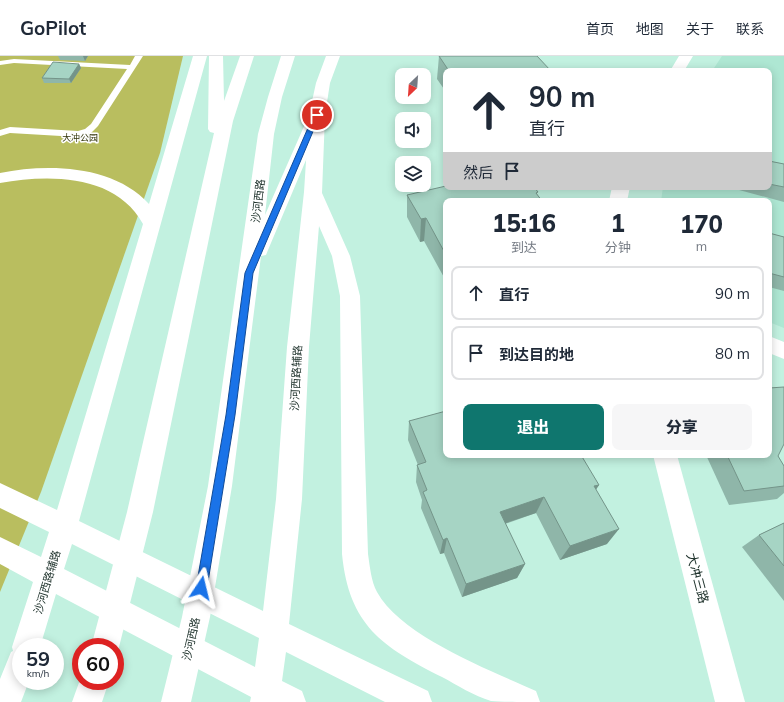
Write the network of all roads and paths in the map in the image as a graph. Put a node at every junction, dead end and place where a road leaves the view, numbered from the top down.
1 (139, 56) edge
2 (200, 56) edge
3 (216, 56) edge
4 (247, 56) edge
5 (288, 56) edge
6 (333, 56) edge
7 (686, 56) edge
8 (0, 63) edge
9 (132, 67) junction
10 (679, 68) edge
11 (317, 115) junction
12 (0, 133) edge
13 (216, 160) junction
14 (0, 178) edge
15 (313, 192) junction
16 (152, 224) junction
17 (249, 273) junction
18 (772, 345) edge
19 (784, 350) edge
20 (666, 458) edge
21 (0, 495) edge
22 (0, 550) edge
23 (29, 638) edge
24 (107, 638) edge
25 (12, 686) edge
26 (91, 690) edge
27 (6, 702) edge
28 (87, 702) edge
29 (176, 702) edge
30 (265, 702) edge
31 (291, 702) edge
32 (417, 702) edge
33 (524, 702) edge
34 (730, 702) edge

1 - 9 lane
2 - 16 main road, 沙河西路辅路
3 - 13 main road
4 - 13 main road
5 - 17 main road, 沙河西路
6 - 11 main road, 沙河西路辅路
7 - 10 main road
8 - 9 lane
9 - 12 lane
11 - 15 main road, 沙河西路辅路
11 - 17 main road
13 - 24 main road
14 - 16 main road
15 - 30 main road, 沙河西路辅路
15 - 33 main road
16 - 23 main road, 沙河西路辅路
17 - 29 main road, 沙河西路
18 - 19 main road
20 - 34 main road, 大冲三路
21 - 32 main road
22 - 31 main road
25 - 27 main road
26 - 28 main road

